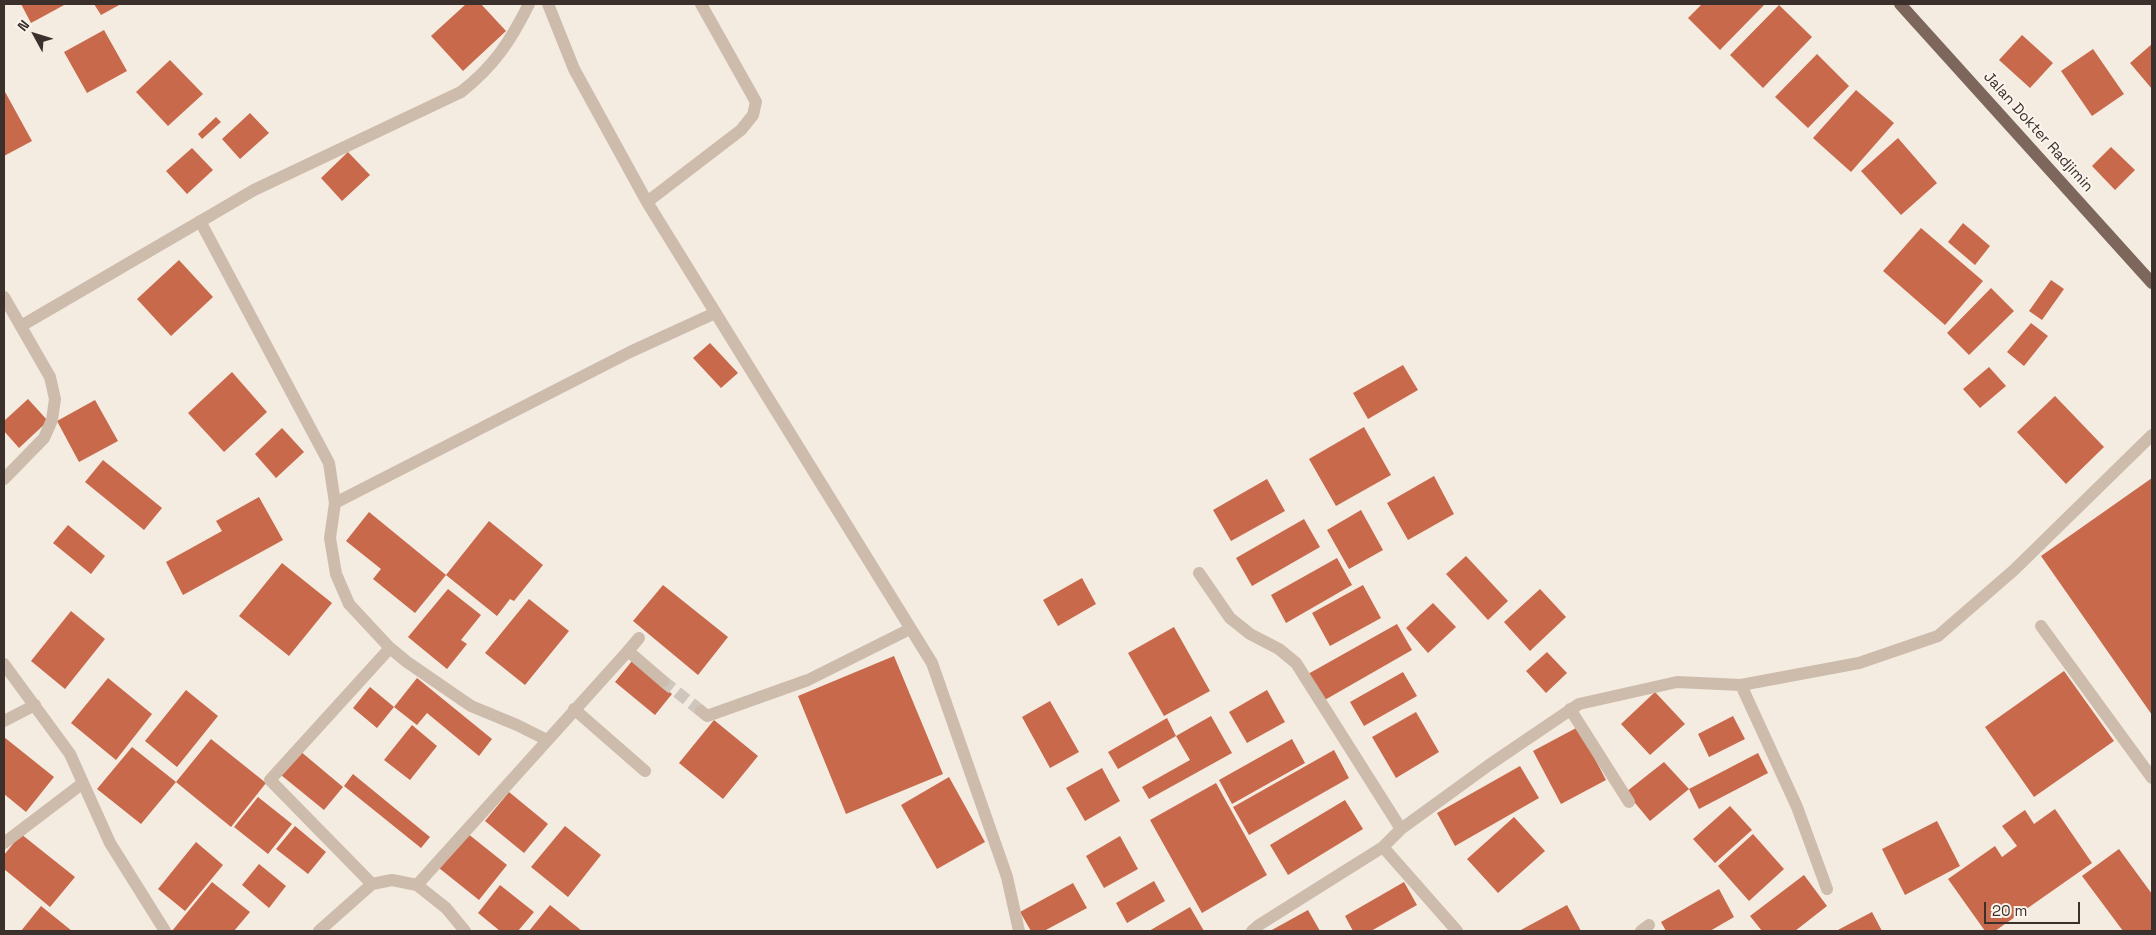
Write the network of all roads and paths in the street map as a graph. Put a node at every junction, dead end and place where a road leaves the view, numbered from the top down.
1 (529, 4) edge
2 (548, 4) edge
3 (701, 4) edge
4 (1900, 4) edge
5 (647, 202) junction
6 (200, 221) junction
7 (2152, 283) edge
8 (4, 297) edge
9 (715, 313) junction
10 (21, 326) junction
11 (2152, 435) edge
12 (4, 479) edge
13 (335, 503) junction
14 (1199, 573) dead end
15 (2041, 626) dead end
16 (910, 628) junction
17 (640, 638) dead end
18 (390, 648) junction
19 (628, 651) junction
20 (4, 664) edge
21 (663, 681) tunnel mouth
22 (1741, 685) junction
23 (35, 705) junction
24 (574, 709) junction
25 (1570, 709) junction
26 (704, 713) dead end
27 (4, 721) edge
28 (547, 740) junction
29 (645, 771) dead end
30 (2152, 778) edge
31 (83, 783) junction
32 (1629, 802) dead end
33 (1402, 829) junction
34 (4, 843) edge
35 (1383, 847) junction
36 (372, 884) junction
37 (417, 885) junction
38 (1827, 889) dead end
39 (165, 931) edge
40 (319, 931) edge
41 (465, 931) edge
42 (1019, 931) edge
43 (1252, 931) edge
44 (1457, 931) edge

1 - 6 street
2 - 5 street
3 - 5 street
4 - 7 main road, Jalan Dokter Radjimin
5 - 9 street
6 - 10 street
6 - 13 street
8 - 10 street
9 - 13 street
9 - 16 street
10 - 12 street
11 - 22 street
13 - 18 street
14 - 33 street
15 - 30 street
16 - 26 street
16 - 42 street
17 - 19 street
18 - 28 street
18 - 36 street
19 - 21 street
19 - 24 street
20 - 23 street
22 - 25 street
22 - 38 street
23 - 27 street
23 - 31 street
24 - 28 street
24 - 29 street
25 - 32 street
25 - 33 street
28 - 37 street
31 - 34 street
31 - 39 street
33 - 35 street
35 - 43 street
35 - 44 street
36 - 37 street
36 - 40 street
37 - 41 street

